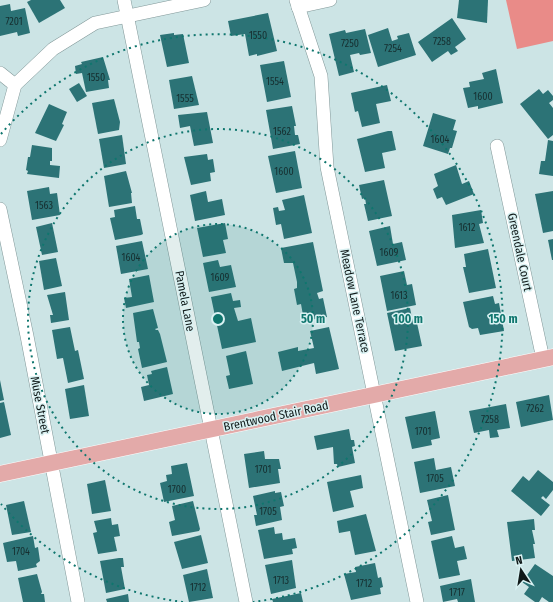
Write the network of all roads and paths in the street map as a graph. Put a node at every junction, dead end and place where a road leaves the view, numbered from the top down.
1 (124, 0) edge
2 (204, 0) edge
3 (330, 0) edge
4 (297, 3) edge
5 (127, 16) junction
6 (0, 73) edge
7 (15, 85) junction
8 (0, 140) edge
9 (498, 146) dead end
10 (0, 209) edge
11 (548, 358) edge
12 (375, 394) junction
13 (211, 430) junction
14 (51, 463) junction
15 (0, 474) edge
16 (78, 602) edge
17 (246, 602) edge
18 (417, 602) edge

1 - 5 street, Pamela Lane
2 - 5 street
3 - 4 street
4 - 12 street, Meadow Lane Terrace
5 - 7 street
5 - 13 street, Pamela Lane
6 - 7 street
7 - 8 street
9 - 11 street, Greendale Court
10 - 14 street, Muse Street
11 - 12 main road, Brentwood Stair Road
12 - 13 main road, Brentwood Stair Road
12 - 18 street, Meadow Lane Terrace
13 - 14 main road, Brentwood Stair Road
13 - 17 street, Pamela Lane
14 - 15 main road, Brentwood Stair Road
14 - 16 street, Muse Street

